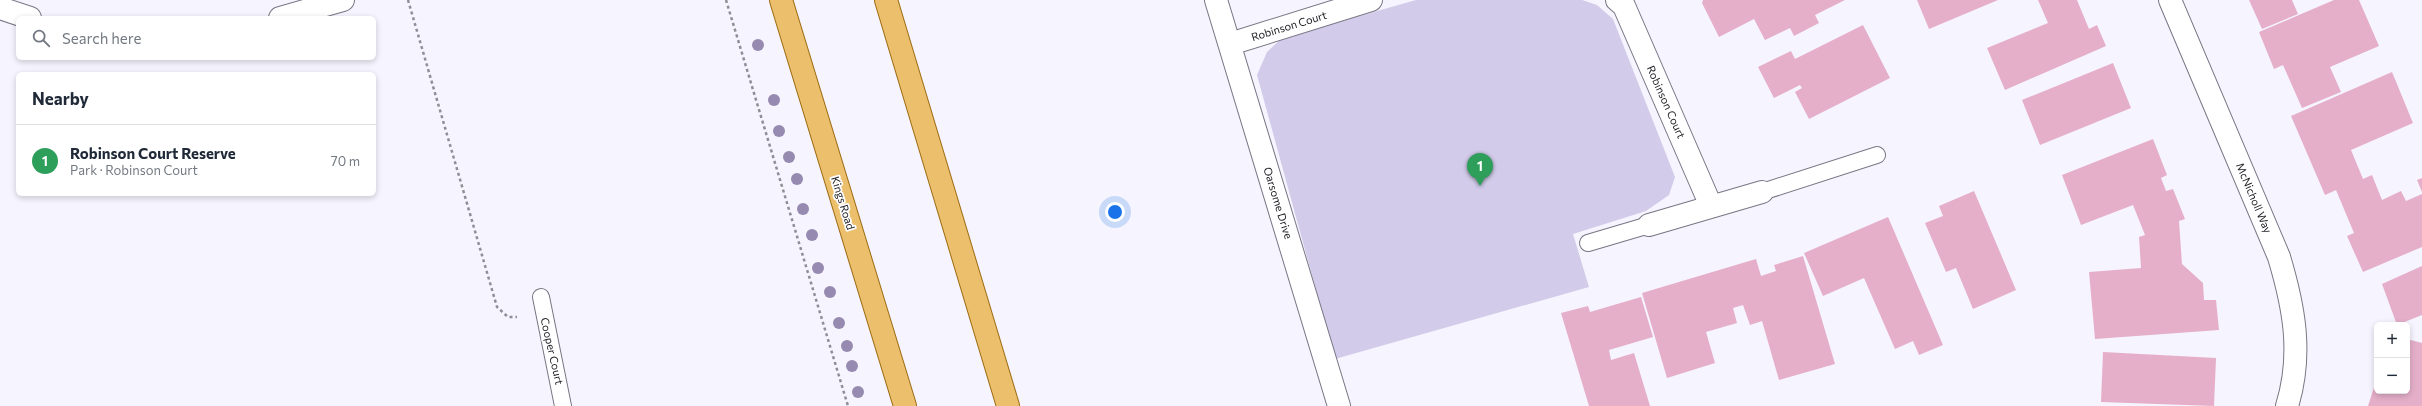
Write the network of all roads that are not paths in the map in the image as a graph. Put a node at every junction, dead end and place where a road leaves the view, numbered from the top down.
1 (343, 0) edge
2 (781, 0) edge
3 (886, 0) edge
4 (1216, 0) edge
5 (1371, 0) edge
6 (1618, 0) edge
7 (2170, 0) edge
8 (0, 8) edge
9 (24, 16) edge
10 (287, 16) edge
11 (1230, 44) junction
12 (1877, 156) dead end
13 (1762, 192) joint
14 (1711, 206) junction
15 (1650, 225) joint
16 (1588, 243) dead end
17 (541, 297) dead end
18 (562, 406) edge
19 (905, 406) edge
20 (1008, 406) edge
21 (1339, 406) edge
22 (2287, 406) edge

1 - 10 street
2 - 19 main road, Kings Road
3 - 20 main road
4 - 11 street, Oarsome Drive
5 - 11 street, Robinson Court
6 - 14 street, Robinson Court
7 - 22 street, McNicholl Way
8 - 9 street
11 - 21 street, Oarsome Drive
12 - 13 lane
13 - 14 street
14 - 15 street
15 - 16 lane
17 - 18 lane, Cooper Court

